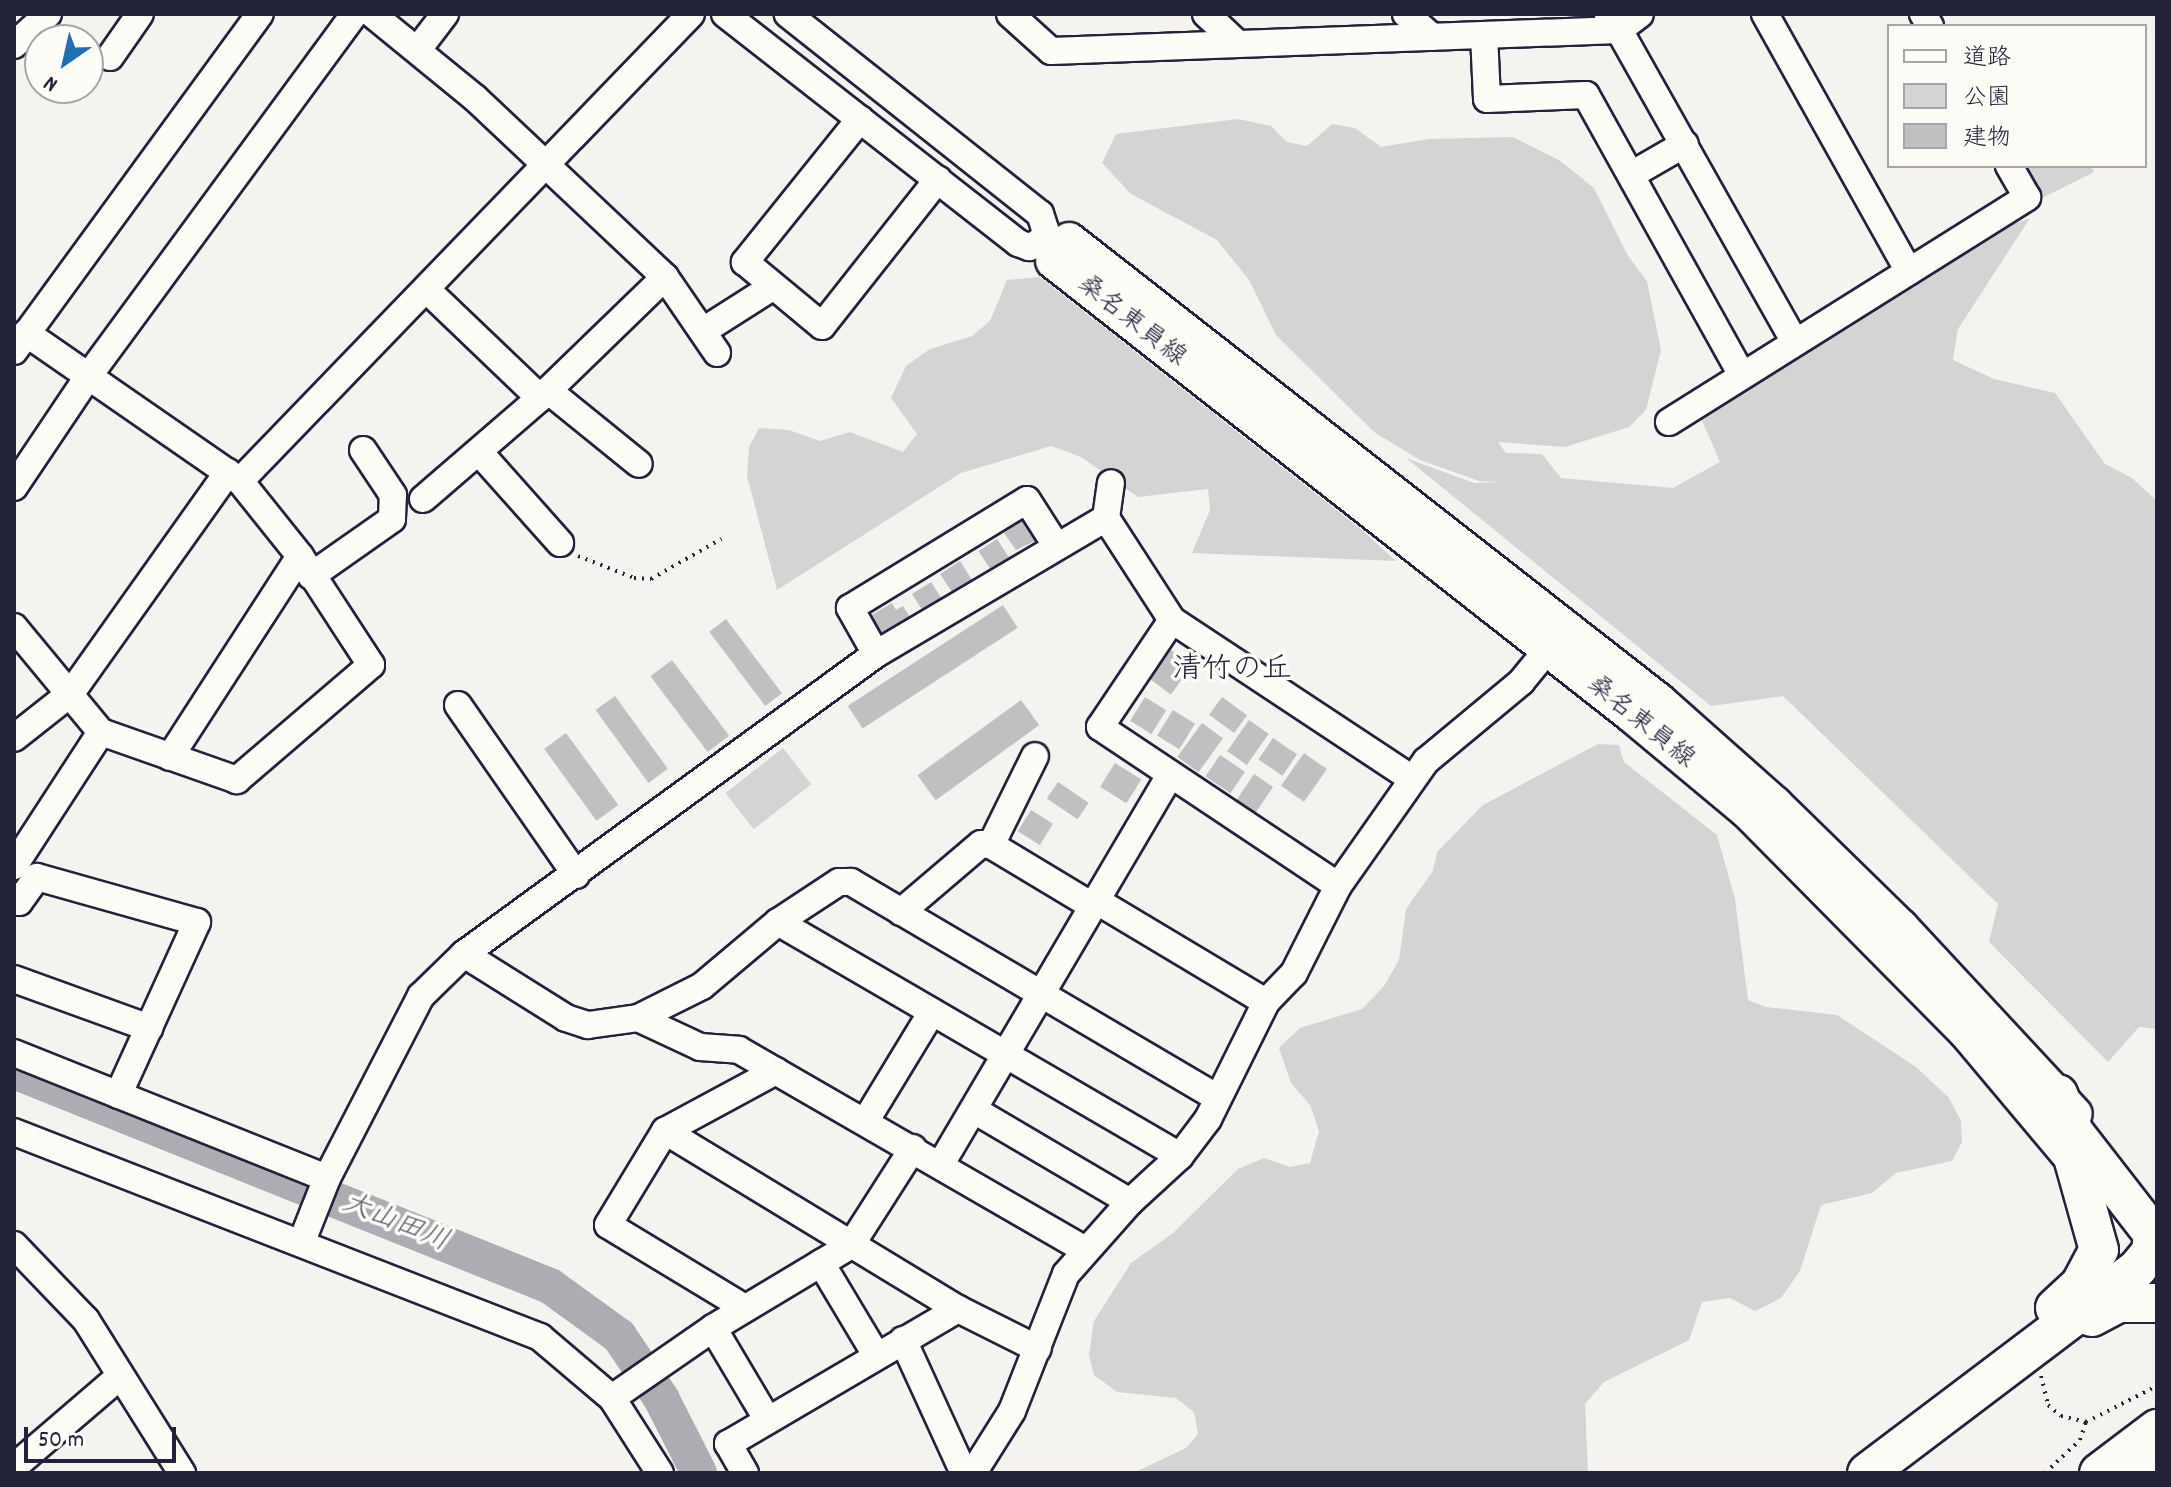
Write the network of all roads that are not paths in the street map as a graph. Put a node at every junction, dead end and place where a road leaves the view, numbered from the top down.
1 (48, 14) edge
2 (140, 14) edge
3 (260, 14) edge
4 (354, 14) edge
5 (372, 14) edge
6 (445, 14) edge
7 (691, 14) edge
8 (725, 14) edge
9 (788, 14) edge
10 (1010, 14) edge
11 (1206, 14) edge
12 (1406, 14) edge
13 (1765, 14) edge
14 (1621, 19) edge
15 (1484, 35) junction
16 (1432, 37) junction
17 (1238, 44) junction
18 (14, 45) edge
19 (419, 48) junction
20 (110, 57) dead end
21 (860, 119) junction
22 (1685, 144) junction
23 (547, 167) junction
24 (2010, 168) edge
25 (1631, 175) junction
26 (938, 179) junction
27 (1909, 272) junction
28 (665, 277) junction
29 (772, 287) junction
30 (427, 290) junction
31 (20, 342) edge
32 (1795, 342) junction
33 (90, 374) junction
34 (1742, 375) junction
35 (545, 395) junction
36 (1669, 422) dead end
37 (363, 450) dead end
38 (479, 452) junction
39 (639, 464) dead end
40 (234, 476) junction
41 (1111, 483) dead end
42 (14, 487) edge
43 (423, 499) dead end
44 (1106, 518) junction
45 (560, 543) road end
46 (1055, 544) junction
47 (306, 566) junction
48 (1172, 620) junction
49 (14, 627) edge
50 (1548, 649) junction
51 (876, 654) junction
52 (71, 693) junction
53 (458, 705) dead end
54 (101, 732) junction
55 (14, 738) edge
56 (1035, 756) dead end
57 (170, 757) junction
58 (1170, 776) junction
59 (1412, 779) junction
60 (22, 827) edge
61 (991, 845) junction
62 (14, 866) edge
63 (576, 875) junction
64 (1338, 886) junction
65 (14, 901) edge
66 (1095, 904) junction
67 (901, 912) junction
68 (778, 922) junction
69 (464, 954) junction
70 (14, 979) edge
71 (1044, 996) junction
72 (1266, 1002) junction
73 (932, 1012) junction
74 (638, 1018) junction
75 (149, 1028) junction
76 (14, 1053) edge
77 (1006, 1055) junction
78 (776, 1071) junction
79 (2058, 1094) junction
80 (118, 1095) junction
81 (1216, 1097) junction
82 (974, 1110) junction
83 (865, 1122) junction
84 (665, 1131) junction
85 (14, 1132) edge
86 (913, 1148) junction
87 (1180, 1156) junction
88 (2074, 1161) junction
89 (941, 1164) junction
90 (326, 1182) junction
91 (1130, 1202) junction
92 (2157, 1211) edge
93 (304, 1236) junction
94 (14, 1245) edge
95 (851, 1245) junction
96 (1085, 1250) junction
97 (2155, 1254) edge
98 (821, 1263) junction
99 (2157, 1303) edge
100 (745, 1308) junction
101 (958, 1309) junction
102 (713, 1328) junction
103 (903, 1340) junction
104 (2041, 1342) junction
105 (1038, 1349) junction
106 (876, 1355) junction
107 (119, 1377) junction
108 (620, 1392) junction
109 (767, 1419) junction
110 (2157, 1429) edge
111 (14, 1467) edge
112 (2157, 1468) edge
113 (182, 1473) edge
114 (660, 1473) edge
115 (745, 1473) edge
116 (964, 1473) edge
117 (973, 1473) edge
118 (1846, 1473) edge
119 (1867, 1473) edge
120 (2099, 1473) edge
121 (2150, 1473) edge

1 - 18 street
2 - 20 street
3 - 31 street
4 - 33 street
5 - 19 street
6 - 19 street
7 - 23 street
8 - 21 street
9 - 26 street
10 - 17 street
11 - 17 street
12 - 16 street
13 - 27 street
14 - 15 street
14 - 22 street
15 - 16 street
15 - 25 street
16 - 17 street
19 - 23 street
21 - 26 street
21 - 29 street
22 - 25 street
22 - 32 street
23 - 28 street
23 - 30 street
24 - 27 street
25 - 34 street
26 - 29 street
27 - 32 street
28 - 29 street
28 - 35 street
30 - 35 street
30 - 40 street
31 - 33 street
32 - 34 street
33 - 40 street
33 - 42 street
34 - 36 street
35 - 38 street
35 - 39 street
37 - 47 street
38 - 43 street
38 - 45 street
40 - 47 street
40 - 52 street
41 - 44 street
44 - 46 street
44 - 48 street
46 - 51 street
46 - 51 street
47 - 57 street
47 - 57 street
48 - 58 street
48 - 59 street
49 - 52 street
50 - 59 street
50 - 79 main road, 桑名東員線
50 - 88 main road, 桑名東員線
51 - 63 street
52 - 54 street
52 - 55 street
53 - 63 street
54 - 57 street
54 - 60 street
56 - 61 street
58 - 64 street
58 - 66 street
59 - 64 street
60 - 62 street
61 - 66 street
61 - 67 street
63 - 69 street
64 - 72 street
65 - 75 street
66 - 71 street
66 - 72 street
67 - 68 street
67 - 71 street
68 - 73 street
68 - 74 street
69 - 74 street
69 - 90 street
70 - 75 street
71 - 77 street
71 - 81 street
72 - 81 street
73 - 77 street
73 - 83 street
74 - 78 street
75 - 80 street
76 - 80 street
77 - 82 street
77 - 87 street
78 - 83 street
78 - 84 street
79 - 92 main road, 桑名東員線
79 - 97 highway
80 - 90 street
81 - 87 street
82 - 89 street
82 - 91 street
83 - 86 street
84 - 95 street
84 - 100 street
85 - 93 street
86 - 89 street
86 - 95 street
87 - 91 street
88 - 97 main road, 桑名東員線
88 - 104 highway
89 - 96 street
90 - 93 street
91 - 96 street
93 - 108 street
94 - 107 street
95 - 98 street
95 - 101 street
96 - 105 street
97 - 104 highway
98 - 100 street
98 - 106 street
99 - 104 highway
100 - 102 street
101 - 103 street
101 - 105 street
102 - 108 street
102 - 109 street
103 - 106 street
103 - 116 street
104 - 118 highway
104 - 119 highway
105 - 117 street
106 - 109 street
107 - 111 street
107 - 113 street
108 - 114 street
109 - 115 street
110 - 120 highway
112 - 121 highway

